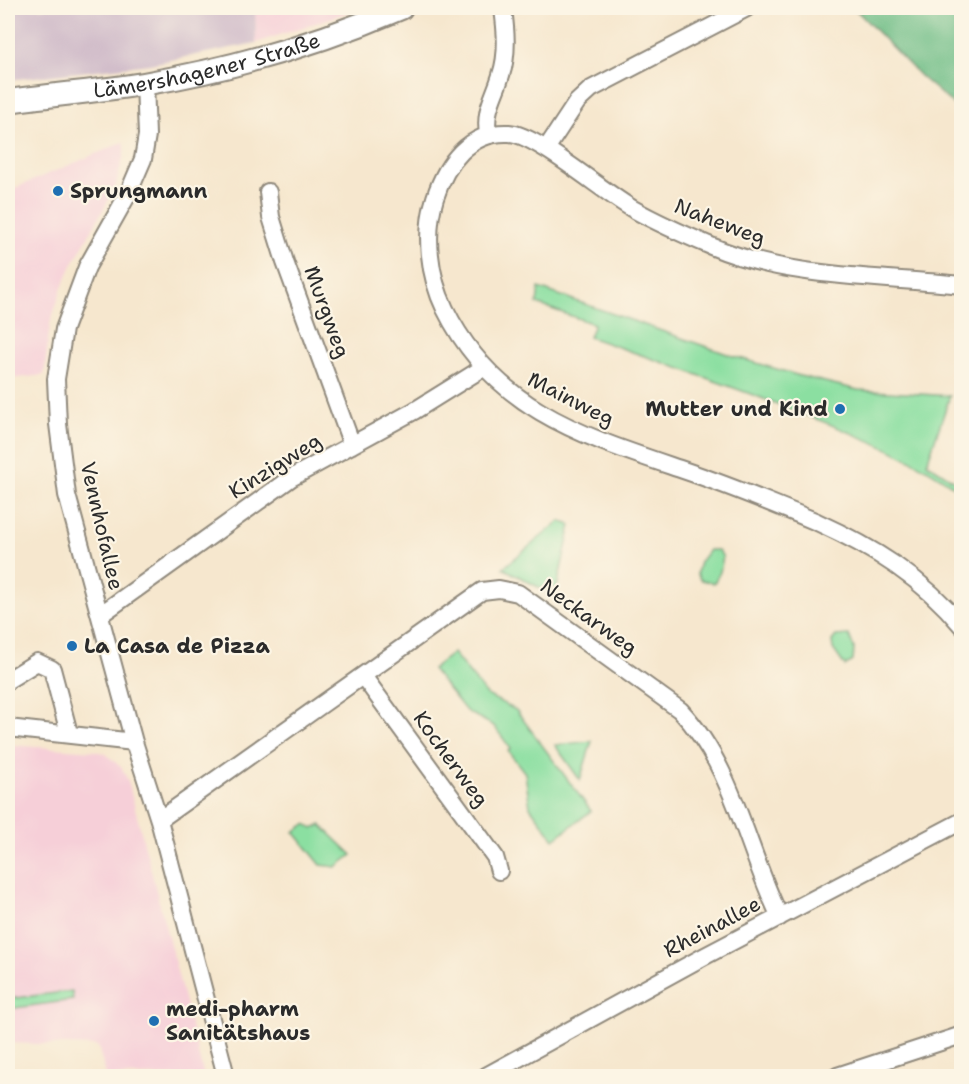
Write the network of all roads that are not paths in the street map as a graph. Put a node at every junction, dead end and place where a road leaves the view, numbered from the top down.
1 (401, 8) edge
2 (747, 8) edge
3 (503, 9) dead end
4 (145, 84) junction
5 (8, 101) edge
6 (488, 133) junction
7 (546, 149) junction
8 (268, 192) dead end
9 (962, 285) edge
10 (483, 368) junction
11 (352, 445) junction
12 (100, 615) junction
13 (962, 626) edge
14 (363, 676) junction
15 (8, 680) edge
16 (8, 728) edge
17 (69, 733) junction
18 (134, 742) junction
19 (159, 820) junction
20 (962, 821) edge
21 (499, 871) dead end
22 (780, 916) junction
23 (962, 1035) edge
24 (226, 1077) edge
25 (486, 1077) edge
26 (837, 1077) edge

1 - 4 main road, Lämershagener Straße
2 - 7 street
3 - 6 street
4 - 5 main road, Lämershagener Straße
4 - 12 street, Vennhofallee
6 - 7 street, Naheweg
6 - 10 street, Mainweg
7 - 9 street, Naheweg
8 - 11 street, Murgweg
10 - 11 street, Kinzigweg
10 - 13 street, Mainweg
11 - 12 street, Kinzigweg
12 - 18 street, Vennhofallee
14 - 19 street, Neckarweg
14 - 21 street, Kocherweg
14 - 22 street, Neckarweg
15 - 17 street
16 - 17 street
17 - 18 street
18 - 19 street, Vennhofallee
19 - 24 street, Vennhofallee
20 - 22 street, Rheinallee
22 - 25 street, Rheinallee
23 - 26 street

